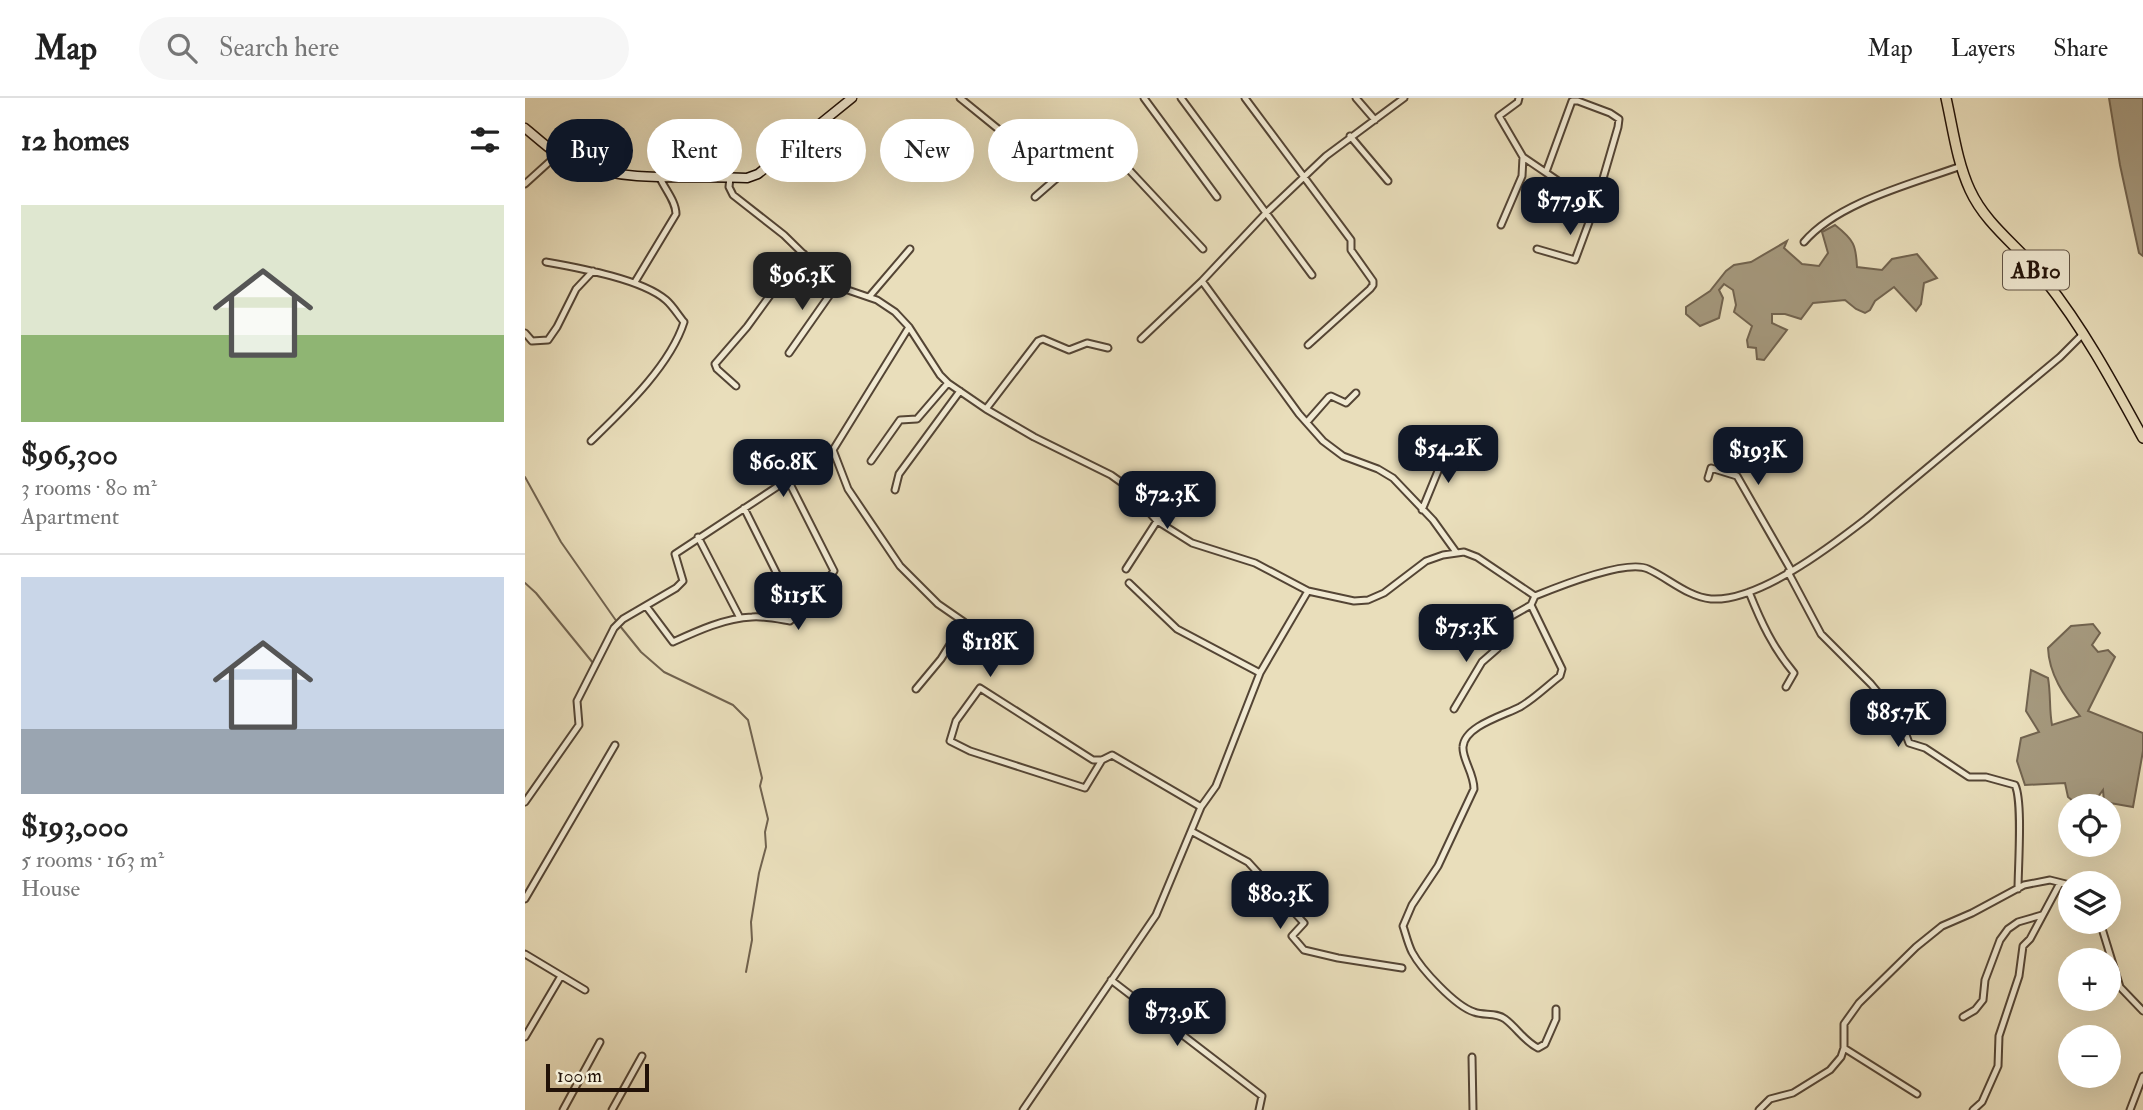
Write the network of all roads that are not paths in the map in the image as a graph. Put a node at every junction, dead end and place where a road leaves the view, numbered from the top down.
1 (852, 98) edge
2 (960, 98) edge
3 (1144, 98) edge
4 (1181, 98) edge
5 (1245, 98) edge
6 (1356, 98) edge
7 (1404, 98) edge
8 (1519, 98) edge
9 (1946, 98) edge
10 (1375, 120) junction
11 (988, 121) edge
12 (525, 128) edge
13 (1350, 136) junction
14 (546, 145) edge
15 (1523, 157) junction
16 (546, 165) edge
17 (1961, 166) junction
18 (1546, 172) junction
19 (742, 178) edge
20 (1303, 178) junction
21 (1138, 180) edge
22 (1388, 181) dead end
23 (661, 182) edge
24 (730, 182) edge
25 (1052, 182) edge
26 (525, 184) edge
27 (1035, 197) dead end
28 (1217, 197) dead end
29 (1595, 206) junction
30 (1266, 214) junction
31 (1500, 225) dead end
32 (1804, 242) dead end
33 (910, 249) dead end
34 (1202, 249) dead end
35 (1537, 249) dead end
36 (804, 254) junction
37 (546, 262) dead end
38 (593, 271) junction
39 (1312, 275) dead end
40 (1202, 281) junction
41 (635, 282) junction
42 (836, 286) junction
43 (869, 298) junction
44 (909, 327) junction
45 (525, 333) edge
46 (2084, 333) junction
47 (1141, 338) dead end
48 (1308, 345) dead end
49 (1108, 348) dead end
50 (789, 353) dead end
51 (948, 383) junction
52 (736, 386) dead end
53 (960, 391) junction
54 (1356, 393) dead end
55 (986, 409) junction
56 (1307, 422) junction
57 (2143, 438) edge
58 (591, 441) dead end
59 (833, 450) junction
60 (1440, 453) dead end
61 (871, 461) dead end
62 (1708, 478) dead end
63 (788, 480) junction
64 (1199, 485) dead end
65 (895, 490) dead end
66 (744, 508) junction
67 (1422, 510) junction
68 (1157, 522) junction
69 (698, 537) junction
70 (1456, 552) junction
71 (1126, 569) dead end
72 (1790, 571) junction
73 (1129, 583) dead end
74 (1308, 591) junction
75 (1749, 592) junction
76 (1535, 596) junction
77 (1531, 605) junction
78 (646, 606) junction
79 (797, 614) junction
80 (1438, 615) dead end
81 (740, 618) junction
82 (1495, 625) junction
83 (1260, 673) junction
84 (1786, 687) dead end
85 (916, 690) dead end
86 (1454, 709) dead end
87 (615, 744) dead end
88 (1102, 760) junction
89 (525, 802) edge
90 (1201, 807) junction
91 (1191, 831) junction
92 (2058, 882) edge
93 (2058, 887) edge
94 (2018, 889) junction
95 (525, 899) edge
96 (2042, 915) junction
97 (2104, 934) edge
98 (525, 954) edge
99 (1402, 968) dead end
100 (561, 976) junction
101 (1111, 981) junction
102 (585, 990) dead end
103 (1556, 1009) dead end
104 (2143, 1011) edge
105 (1963, 1017) dead end
106 (525, 1037) edge
107 (600, 1042) dead end
108 (1844, 1048) junction
109 (642, 1056) dead end
110 (1472, 1057) dead end
111 (2143, 1076) edge
112 (1917, 1094) dead end
113 (563, 1110) edge
114 (612, 1110) edge
115 (1023, 1110) edge
116 (1259, 1110) edge
117 (1473, 1110) edge
118 (1759, 1110) edge
119 (1973, 1110) edge
120 (2130, 1110) edge

1 - 19 main road
2 - 11 street
3 - 28 street
4 - 30 street
5 - 20 street
6 - 10 street
7 - 10 street
8 - 15 street
9 - 17 main road, AB10
10 - 13 street
12 - 14 main road
13 - 20 street
13 - 22 street
15 - 18 street
15 - 31 street
16 - 26 street
17 - 32 street
17 - 46 main road, AB10
18 - 29 street
18 - 29 street
20 - 30 street
20 - 48 street
21 - 34 street
23 - 41 street
24 - 36 street
25 - 27 street
29 - 35 street
30 - 39 street
30 - 40 street
33 - 43 street
36 - 42 street
36 - 52 street
37 - 38 street
38 - 41 street
38 - 45 street
40 - 47 street
40 - 56 street
41 - 58 street
42 - 43 street
42 - 50 street
43 - 44 street
44 - 51 street
44 - 59 street
46 - 57 main road, AB10
46 - 72 street
49 - 55 street
51 - 53 street
51 - 61 street
53 - 55 street
53 - 65 street
54 - 56 street
55 - 68 street
56 - 67 street
59 - 63 street
59 - 85 street
60 - 67 street
62 - 72 street
63 - 66 street
63 - 79 street
64 - 68 street
66 - 69 street
66 - 79 street
67 - 70 street
68 - 71 street
68 - 74 street
69 - 78 street
69 - 81 street
70 - 74 street
70 - 76 street
72 - 75 street
72 - 94 street
73 - 83 street
74 - 83 street
75 - 76 street
75 - 84 street
76 - 77 street
77 - 82 street
77 - 103 street
78 - 81 street
78 - 89 street
79 - 81 street
80 - 82 street
82 - 86 street
83 - 90 street
87 - 95 street
88 - 88 street
88 - 90 street
90 - 91 street
91 - 99 street
91 - 101 street
92 - 94 street
93 - 96 street
94 - 108 street
96 - 105 street
96 - 119 street
97 - 104 street
98 - 100 street
100 - 102 street
100 - 106 street
101 - 115 street
101 - 116 street
107 - 113 street
108 - 112 street
108 - 118 street
109 - 114 street
110 - 117 street
111 - 120 street

